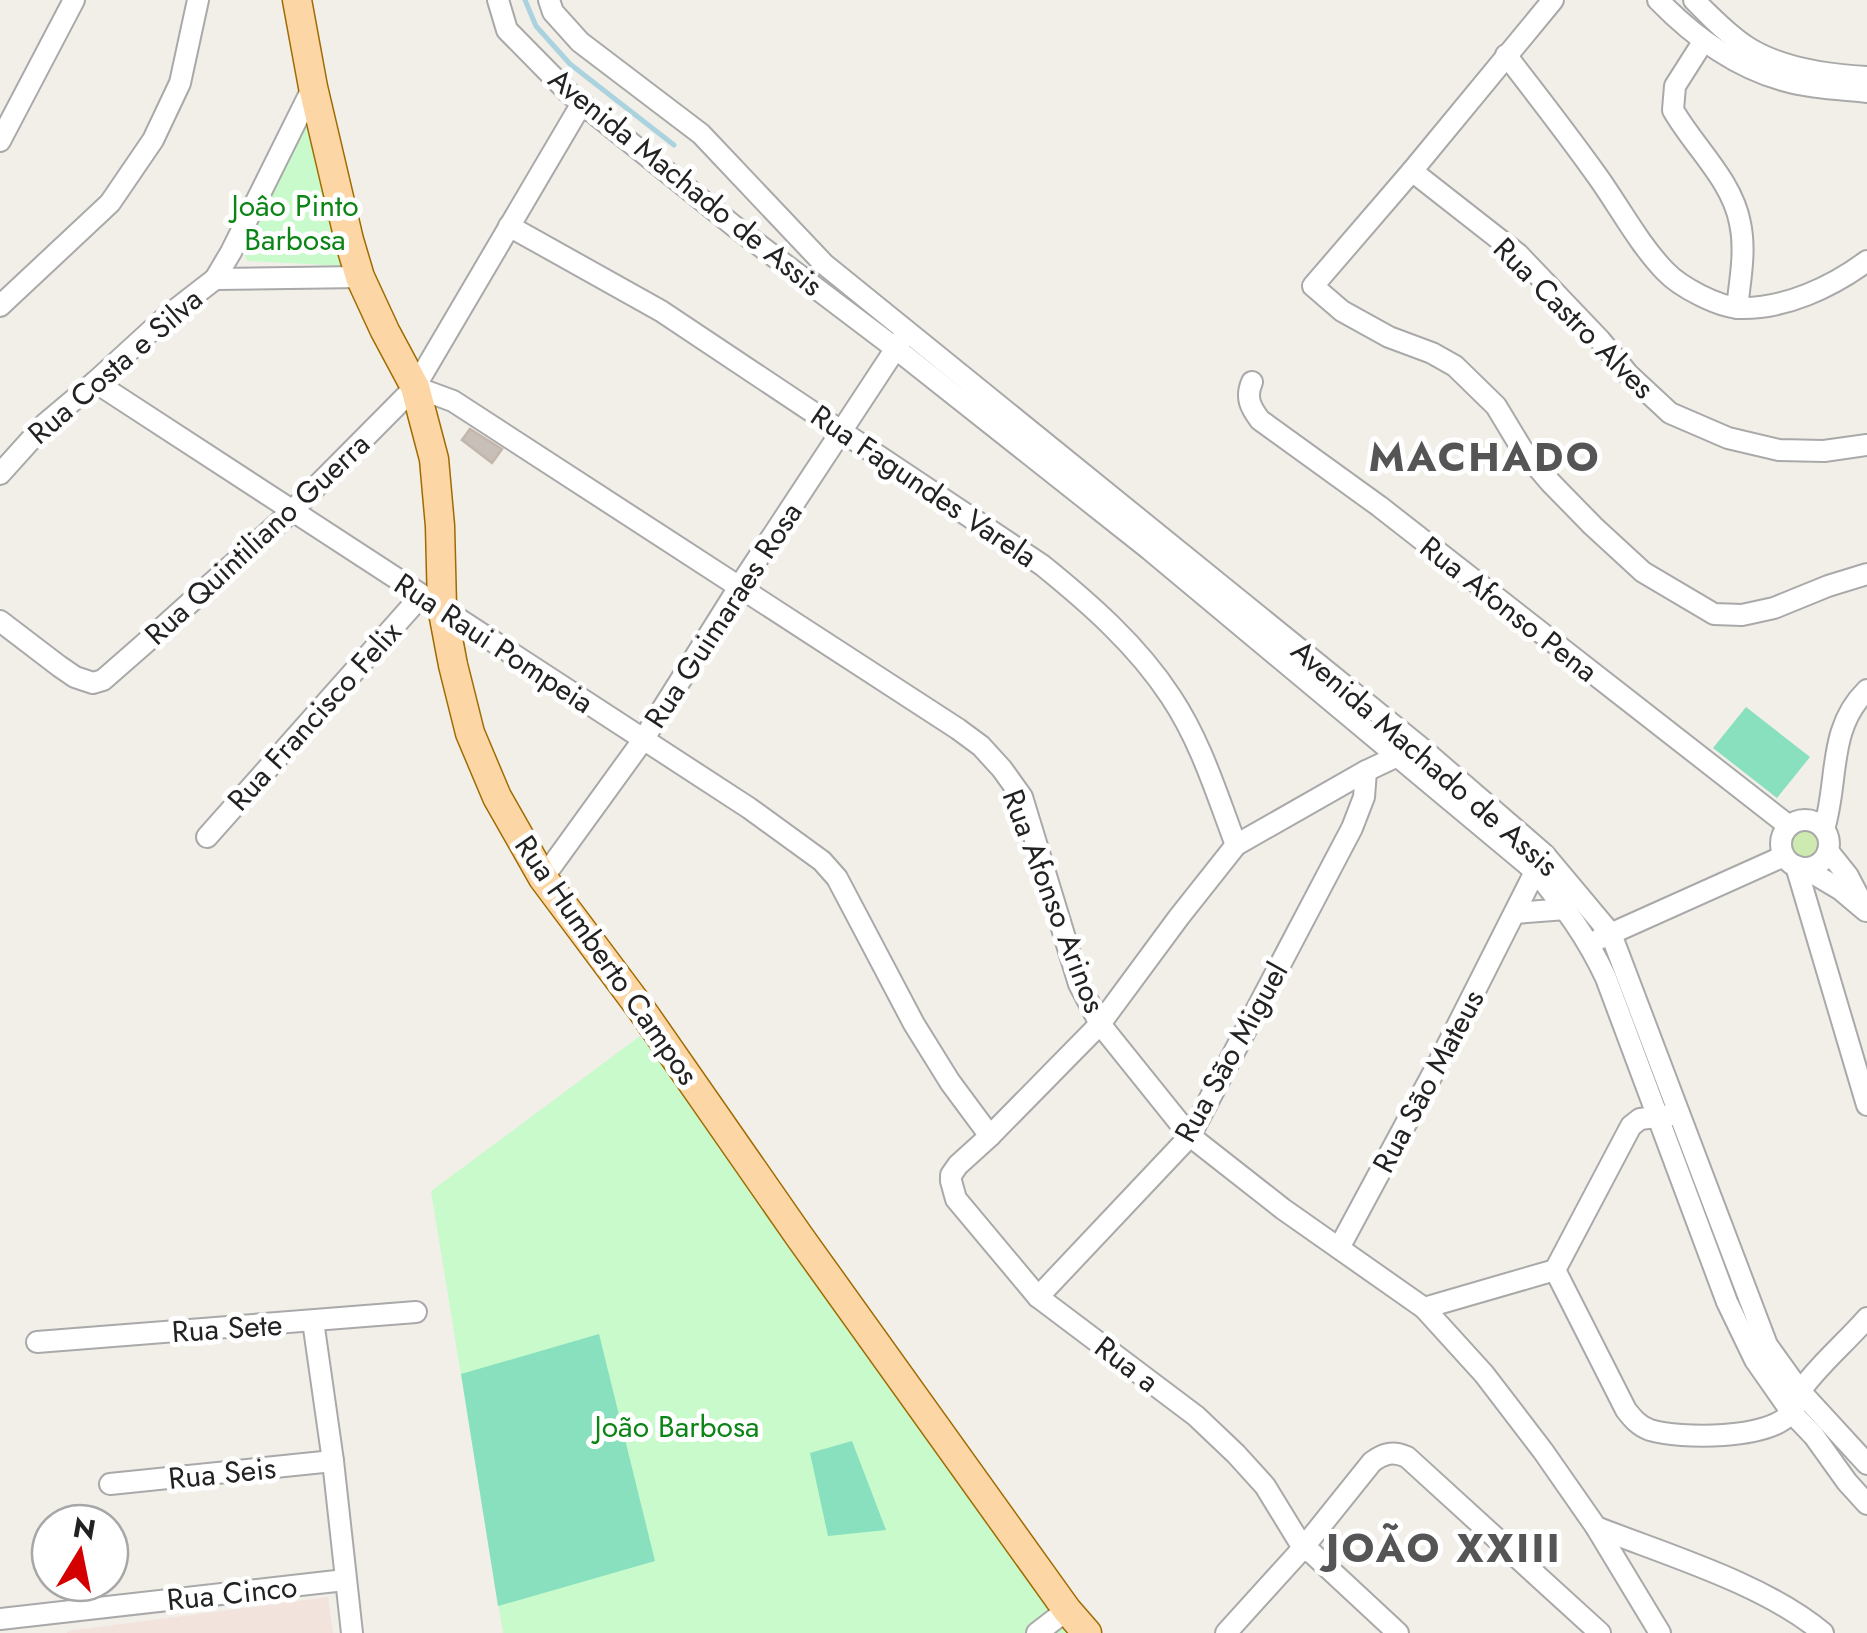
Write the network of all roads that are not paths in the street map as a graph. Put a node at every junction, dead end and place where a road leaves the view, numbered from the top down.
1 (74, 0) edge
2 (198, 0) edge
3 (297, 0) edge
4 (498, 0) edge
5 (549, 0) edge
6 (1553, 0) edge
7 (1658, 0) edge
8 (1694, 0) edge
9 (1704, 42) junction
10 (1506, 54) junction
11 (1867, 76) edge
12 (314, 87) junction
13 (1867, 92) edge
14 (582, 103) junction
15 (0, 141) edge
16 (1412, 171) junction
17 (509, 226) junction
18 (1867, 261) edge
19 (360, 277) junction
20 (215, 280) junction
21 (0, 306) edge
22 (1737, 308) junction
23 (901, 340) junction
24 (96, 382) junction
25 (1252, 382) dead end
26 (415, 388) junction
27 (841, 430) junction
28 (1867, 445) edge
29 (0, 474) edge
30 (292, 511) junction
31 (1867, 574) edge
32 (740, 587) junction
33 (432, 602) junction
34 (0, 620) edge
35 (1867, 690) edge
36 (643, 740) junction
37 (1419, 746) junction
38 (1397, 756) junction
39 (1366, 771) junction
40 (1817, 825) junction
41 (1789, 826) junction
42 (207, 837) dead end
43 (1236, 845) junction
44 (1828, 851) junction
45 (1540, 862) junction
46 (1795, 863) junction
47 (543, 878) junction
48 (1566, 909) junction
49 (1867, 911) edge
50 (1516, 913) junction
51 (1611, 934) junction
52 (1590, 944) junction
53 (1100, 1024) junction
54 (1867, 1106) edge
55 (1658, 1115) junction
56 (1681, 1115) junction
57 (990, 1136) junction
58 (1190, 1136) junction
59 (1339, 1248) junction
60 (1555, 1270) junction
61 (1038, 1296) junction
62 (1424, 1308) junction
63 (416, 1312) dead end
64 (1867, 1318) edge
65 (314, 1321) junction
66 (38, 1342) dead end
67 (1800, 1391) junction
68 (1792, 1413) junction
69 (333, 1461) junction
70 (1866, 1463) edge
71 (110, 1484) dead end
72 (1867, 1504) edge
73 (1596, 1528) junction
74 (1302, 1548) junction
75 (345, 1580) junction
76 (1068, 1610) junction
77 (0, 1619) edge
78 (352, 1633) edge
79 (1037, 1633) edge
80 (1087, 1633) edge
81 (1226, 1633) edge
82 (1398, 1633) edge
83 (1600, 1633) edge
84 (1660, 1633) edge
85 (1823, 1633) edge

1 - 15 street
2 - 21 street
3 - 12 main road, Rua Humberto Campos
4 - 14 street, Avenida Machado de Assis
5 - 23 street, Avenida Machado de Assis
6 - 10 street
7 - 9 street
8 - 11 street
9 - 13 street
9 - 22 street
10 - 16 street
10 - 22 street
12 - 19 main road, Rua Humberto Campos
12 - 20 street
14 - 17 street
14 - 23 street, Avenida Machado de Assis
16 - 28 street, Rua Castro Alves
16 - 31 street
17 - 26 street
17 - 27 street, Rua Fagundes Varela
18 - 22 street
19 - 20 street, Rua Costa e Silva
19 - 26 main road, Rua Humberto Campos
20 - 24 street, Rua Costa e Silva
23 - 27 street, Rua Guimaraes Rosa
23 - 37 street, Avenida Machado de Assis
23 - 38 street, Avenida Machado de Assis
24 - 29 street, Rua Costa e Silva
24 - 30 street, Rua Raui Pompeia
25 - 41 street, Rua Afonso Pena
26 - 30 street, Rua Quintiliano Guerra
26 - 32 street, Rua Afonso Arinos
26 - 33 main road, Rua Humberto Campos
27 - 32 street, Rua Guimaraes Rosa
27 - 43 street, Rua Fagundes Varela
30 - 33 street, Rua Raui Pompeia
30 - 34 street, Rua Quintiliano Guerra
32 - 36 street, Rua Guimaraes Rosa
32 - 53 street, Rua Afonso Arinos
33 - 36 street, Rua Raui Pompeia
33 - 42 street, Rua Francisco Felix
33 - 47 main road, Rua Humberto Campos
35 - 40 street
36 - 47 street, Rua Guimaraes Rosa
36 - 57 street, Rua Raui Pompeia
37 - 38 street
37 - 45 street, Avenida Machado de Assis
38 - 39 street
38 - 45 street, Avenida Machado de Assis
39 - 43 street
39 - 58 street, Rua São Miguel
40 - 41 street
40 - 44 street
41 - 46 street
43 - 53 street
44 - 46 street
44 - 49 street
45 - 48 street, Avenida Machado de Assis
45 - 50 street, Rua São Mateus
45 - 51 street, Avenida Machado de Assis
46 - 49 street
46 - 51 street
46 - 54 street
47 - 76 main road, Rua Humberto Campos
48 - 50 street
48 - 52 street, Avenida Machado de Assis
50 - 59 street, Rua São Mateus
51 - 52 street
51 - 56 street, Avenida Machado de Assis
52 - 55 street, Avenida Machado de Assis
53 - 57 street
53 - 58 street, Rua Afonso Arinos
55 - 56 street
55 - 60 street
55 - 68 street, Avenida Machado de Assis
56 - 67 street, Avenida Machado de Assis
57 - 61 street, Rua a
58 - 59 street, Rua Afonso Arinos
58 - 61 street, Rua São Miguel
59 - 62 street, Rua Afonso Arinos
60 - 62 street
60 - 68 street
61 - 74 street, Rua a
62 - 73 street, Rua Afonso Arinos
63 - 65 street, Rua Sete
64 - 67 street
65 - 66 street, Rua Sete
65 - 69 street
67 - 68 street
67 - 70 street, Avenida Machado de Assis
68 - 72 street, Avenida Machado de Assis
69 - 71 street, Rua Seis
69 - 75 street
73 - 84 street, Rua Afonso Arinos
73 - 85 street
74 - 81 street
74 - 82 street, Rua a
74 - 83 street
75 - 77 street, Rua Cinco
75 - 78 street
76 - 79 street
76 - 80 main road, Rua Humberto Campos

